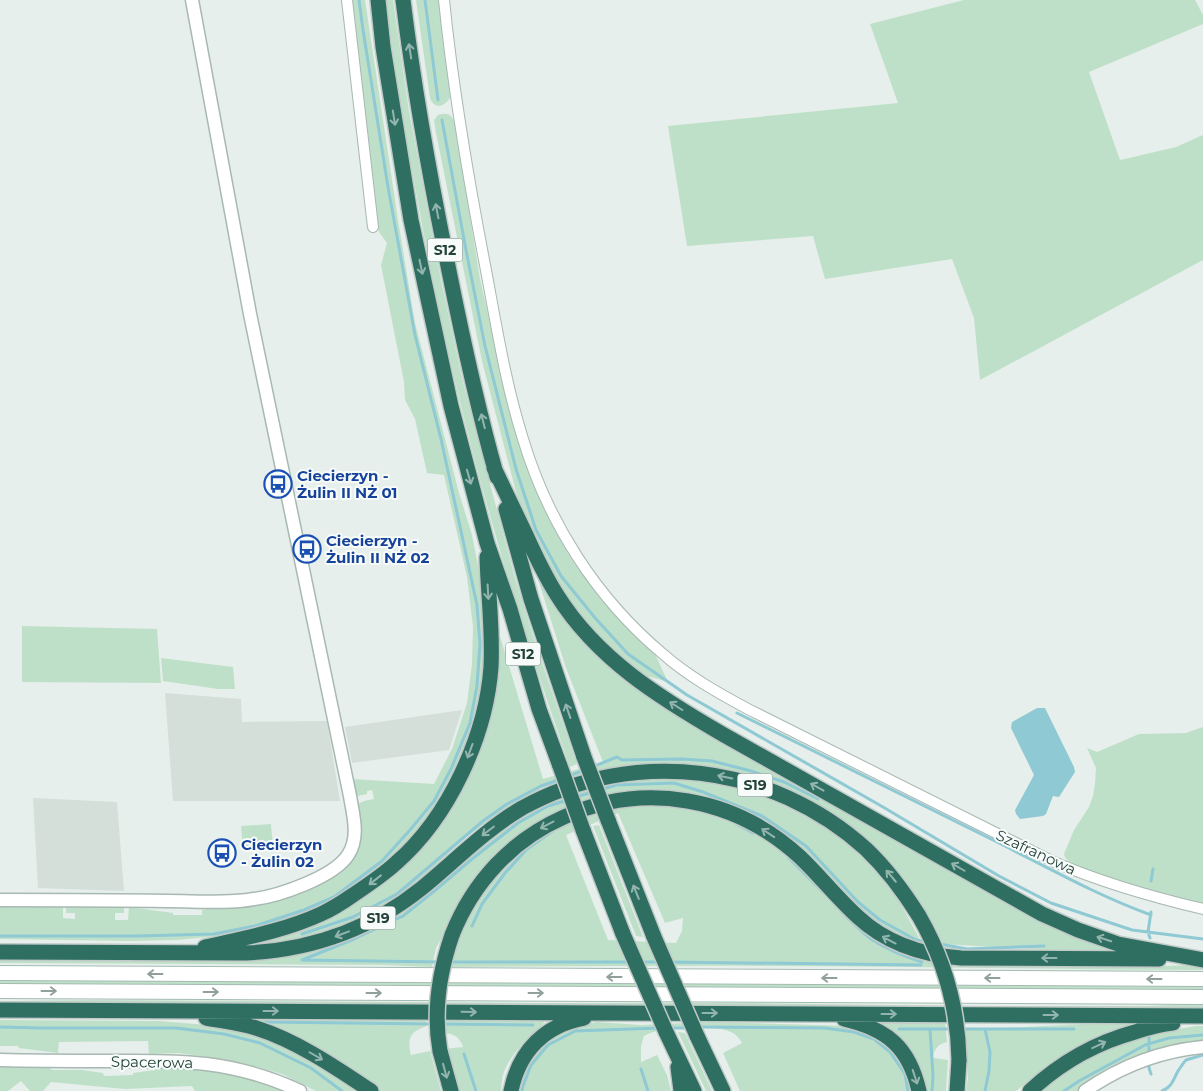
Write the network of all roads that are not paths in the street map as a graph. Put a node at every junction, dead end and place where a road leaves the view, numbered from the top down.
1 (192, 0) edge
2 (347, 0) edge
3 (378, 0) edge
4 (403, 0) edge
5 (444, 0) edge
6 (374, 227) dead end
7 (494, 468) junction
8 (487, 543) junction
9 (0, 900) edge
10 (1203, 909) edge
11 (0, 952) edge
12 (176, 953) junction
13 (1203, 960) edge
14 (0, 973) edge
15 (1203, 979) edge
16 (0, 991) edge
17 (1203, 997) edge
18 (0, 1010) edge
19 (153, 1011) junction
20 (608, 1013) junction
21 (823, 1014) junction
22 (1203, 1017) edge
23 (1203, 1047) edge
24 (677, 1055) junction
25 (0, 1060) edge
26 (300, 1091) edge
27 (371, 1091) edge
28 (451, 1091) edge
29 (511, 1091) edge
30 (680, 1091) edge
31 (694, 1091) edge
32 (723, 1091) edge
33 (919, 1091) edge
34 (957, 1091) edge
35 (1030, 1091) edge
36 (1085, 1091) edge

1 - 9 street
2 - 6 street
3 -> 8 highway, S12
7 -> 4 highway, S12
5 - 10 street, Szafranowa
13 -> 7 highway
32 -> 7 highway, S12, bridge
8 -> 12 highway
8 - 24 highway, S12, bridge
11 - 12 highway, S19
34 -> 12 highway, S19, bridge
13 -> 28 highway, bridge
15 -> 14 main road
16 -> 17 main road
18 - 19 highway
19 -> 20 highway
19 -> 27 highway
20 -> 21 highway
20 - 29 highway
21 -> 22 highway
21 -> 33 highway
35 -> 22 highway
23 - 36 street
24 - 30 highway
24 - 31 highway, S12
25 - 26 street, Spacerowa

